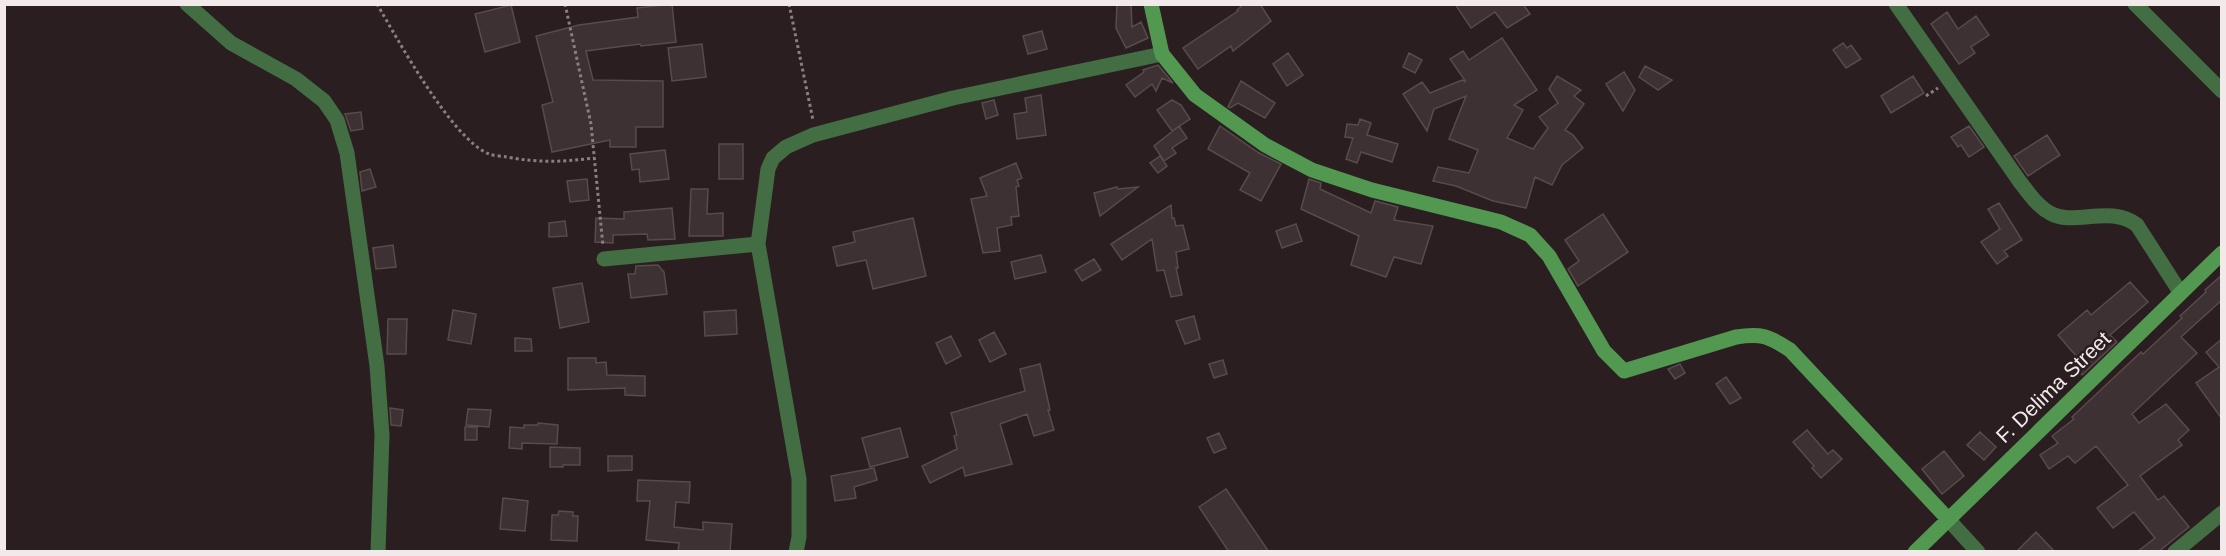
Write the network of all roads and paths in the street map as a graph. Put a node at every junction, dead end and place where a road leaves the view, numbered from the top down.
1 (188, 4) edge
2 (377, 4) edge
3 (565, 4) edge
4 (789, 4) edge
5 (1151, 4) edge
6 (1896, 4) edge
7 (2135, 4) edge
8 (1162, 54) junction
9 (2222, 91) edge
10 (813, 135) junction
11 (594, 158) junction
12 (758, 244) junction
13 (2222, 253) edge
14 (604, 259) joint
15 (2180, 292) junction
16 (2222, 513) edge
17 (1947, 518) junction
18 (378, 552) edge
19 (796, 552) edge
20 (1915, 552) edge
21 (1978, 552) edge
22 (2175, 552) edge

1 - 18 street
2 - 11 path
3 - 11 path
4 - 10 path
5 - 8 street
6 - 15 street
7 - 9 street
8 - 10 street
8 - 17 street
10 - 12 street
11 - 14 path
12 - 14 street
12 - 19 street
13 - 15 street, F. Delima Street
15 - 17 street, F. Delima Street
16 - 22 street
17 - 20 street, F. Delima Street
17 - 21 street

